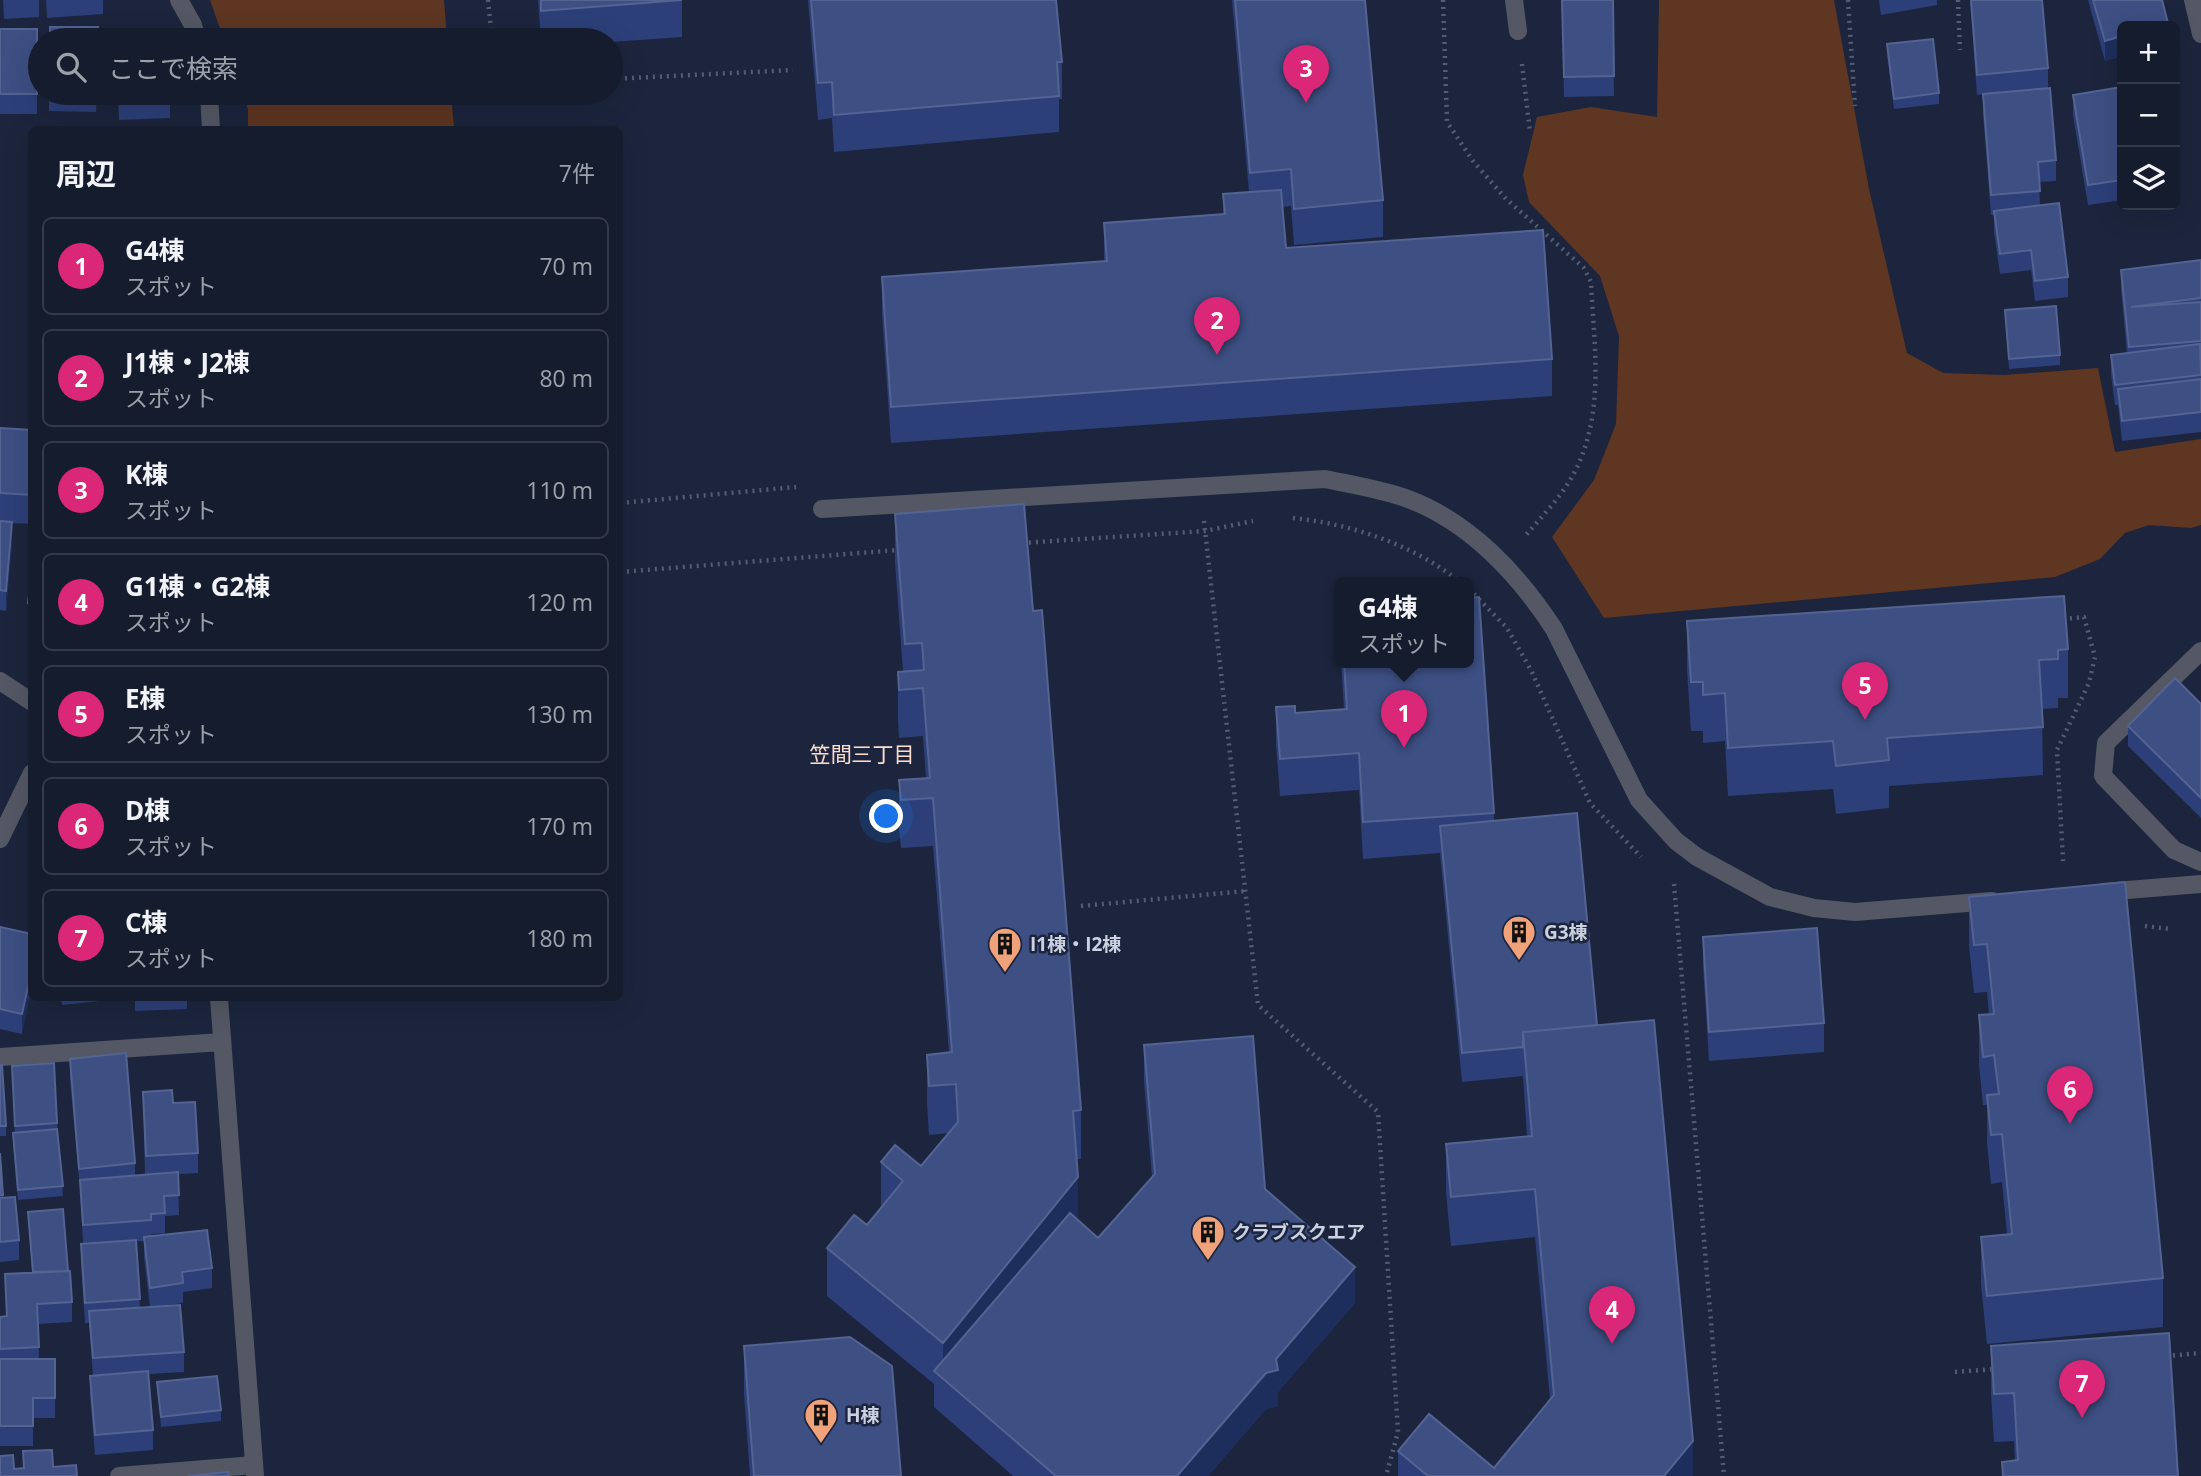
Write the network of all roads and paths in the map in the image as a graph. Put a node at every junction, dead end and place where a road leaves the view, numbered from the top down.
1 (179, 0) edge
2 (488, 0) edge
3 (1443, 0) edge
4 (1514, 0) edge
5 (1849, 0) edge
6 (1958, 0) edge
7 (2193, 0) edge
8 (194, 28) edge
9 (491, 28) edge
10 (1518, 32) joint
11 (2201, 34) edge
12 (1960, 50) dead end
13 (793, 70) dead end
14 (623, 78) edge
15 (210, 105) edge
16 (1855, 106) dead end
17 (211, 126) edge
18 (1530, 132) dead end
19 (804, 486) dead end
20 (1200, 486) junction
21 (623, 503) edge
22 (822, 509) dead end
23 (1283, 519) dead end
24 (1260, 521) dead end
25 (1205, 531) junction
26 (1522, 540) dead end
27 (1016, 543) edge
28 (908, 550) edge
29 (623, 572) edge
30 (1452, 577) edge
31 (1474, 594) edge
32 (2060, 620) edge
33 (2201, 651) edge
34 (0, 681) edge
35 (28, 699) edge
36 (28, 781) edge
37 (0, 839) edge
38 (1697, 857) junction
39 (1646, 861) dead end
40 (2063, 861) dead end
41 (2201, 862) edge
42 (1665, 876) dead end
43 (1674, 883) junction
44 (2201, 884) edge
45 (1684, 890) dead end
46 (1246, 891) junction
47 (2086, 893) edge
48 (2004, 900) edge
49 (1080, 906) dead end
50 (2133, 924) dead end
51 (2169, 929) dead end
52 (219, 1001) edge
53 (222, 1042) junction
54 (0, 1057) edge
55 (2201, 1353) edge
56 (2160, 1357) edge
57 (2010, 1368) edge
58 (1955, 1372) dead end
59 (254, 1471) edge
60 (119, 1476) edge
61 (1387, 1476) edge
62 (1724, 1476) edge

1 - 8 street
2 - 9 path
3 - 26 path
4 - 10 street
5 - 16 path
6 - 12 path
7 - 11 street
10 - 18 path
13 - 14 path
15 - 17 street
19 - 21 path
20 - 22 street
20 - 25 path
20 - 38 street
23 - 30 path
24 - 25 path
25 - 27 path
25 - 46 path
28 - 29 path
31 - 39 path
32 - 40 path
33 - 41 street
34 - 35 street
36 - 37 street
38 - 43 path
38 - 48 street
42 - 43 path
43 - 45 path
43 - 62 path
44 - 47 street
46 - 49 path
46 - 61 path
50 - 51 path
52 - 53 street
53 - 54 street
53 - 59 street
55 - 56 path
57 - 58 path
59 - 60 street

